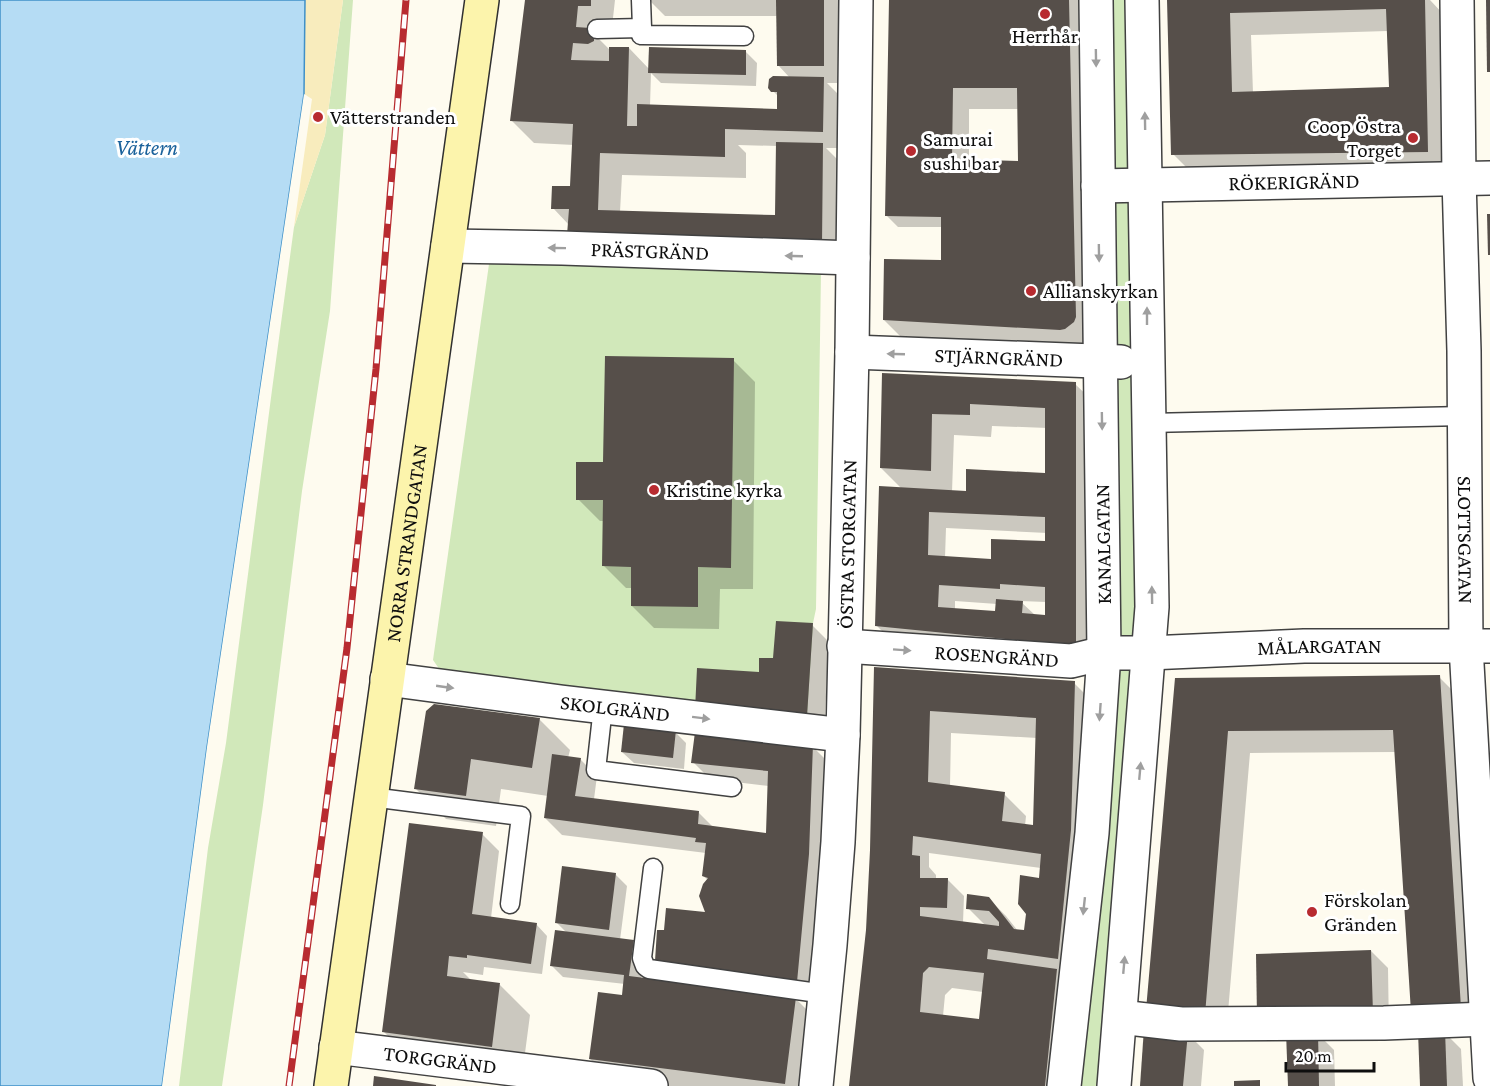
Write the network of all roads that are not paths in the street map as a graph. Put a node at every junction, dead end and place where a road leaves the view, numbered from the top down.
1 (482, 0) edge
2 (641, 0) edge
3 (855, 0) edge
4 (1096, 0) edge
5 (1142, 0) edge
6 (1457, 0) edge
7 (642, 28) junction
8 (597, 29) dead end
9 (744, 36) dead end
10 (1474, 179) edge
11 (1146, 185) junction
12 (1098, 186) junction
13 (448, 246) junction
14 (853, 258) junction
15 (852, 352) junction
16 (1101, 362) junction
17 (1147, 362) junction
18 (1464, 417) junction
19 (1149, 423) junction
20 (844, 646) junction
21 (1478, 646) edge
22 (1104, 653) junction
23 (1149, 653) junction
24 (387, 679) junction
25 (603, 707) junction
26 (843, 735) junction
27 (732, 787) dead end
28 (371, 796) junction
29 (653, 868) dead end
30 (510, 904) dead end
31 (825, 994) junction
32 (1120, 1017) junction
33 (1487, 1019) junction
34 (336, 1047) junction
35 (1490, 1078) edge
36 (551, 1080) edge
37 (331, 1086) edge
38 (651, 1086) edge
39 (816, 1086) edge
40 (1064, 1086) edge
41 (1114, 1086) edge

1 - 13 street, NORRA STRANDGATAN
2 - 7 lane
3 - 14 street, ÖSTRA STORGATAN
4 -> 12 street, KANALGATAN
11 -> 5 street
6 - 10 street, SLOTTSGATAN
7 - 8 lane
7 - 9 lane
10 - 11 street, RÖKERIGRÄND
10 - 18 street, SLOTTSGATAN
11 - 12 street, RÖKERIGRÄND
17 -> 11 street
12 -> 16 street, KANALGATAN
14 -> 13 street, PRÄSTGRÄND
13 - 24 street, NORRA STRANDGATAN
14 - 15 street, ÖSTRA STORGATAN
16 -> 15 street, STJÄRNGRÄND
15 - 20 street, ÖSTRA STORGATAN
16 - 17 street, STJÄRNGRÄND
16 -> 22 street, KANALGATAN
17 - 19 street
18 - 19 lane
18 - 21 street, SLOTTSGATAN
23 -> 19 street
20 -> 22 street, ROSENGRÄND
20 - 26 street, ÖSTRA STORGATAN
21 - 23 street, MÅLARGATAN
21 - 33 street, SLOTTSGATAN
22 - 23 street, ROSENGRÄND
22 -> 40 street, KANALGATAN
32 -> 23 street
24 -> 25 street, SKOLGRÄND
24 - 28 street, NORRA STRANDGATAN
25 -> 26 street, SKOLGRÄND
25 - 27 lane
26 - 31 street, ÖSTRA STORGATAN
28 - 30 lane
28 - 34 street, NORRA STRANDGATAN
29 - 31 lane
31 - 39 street, ÖSTRA STORGATAN
32 - 33 street
32 - 41 street
33 - 35 street, SLOTTSGATAN
34 - 36 street, TORGGRÄND
34 - 37 street, NORRA STRANDGATAN
36 - 38 street, TORGGRÄND

